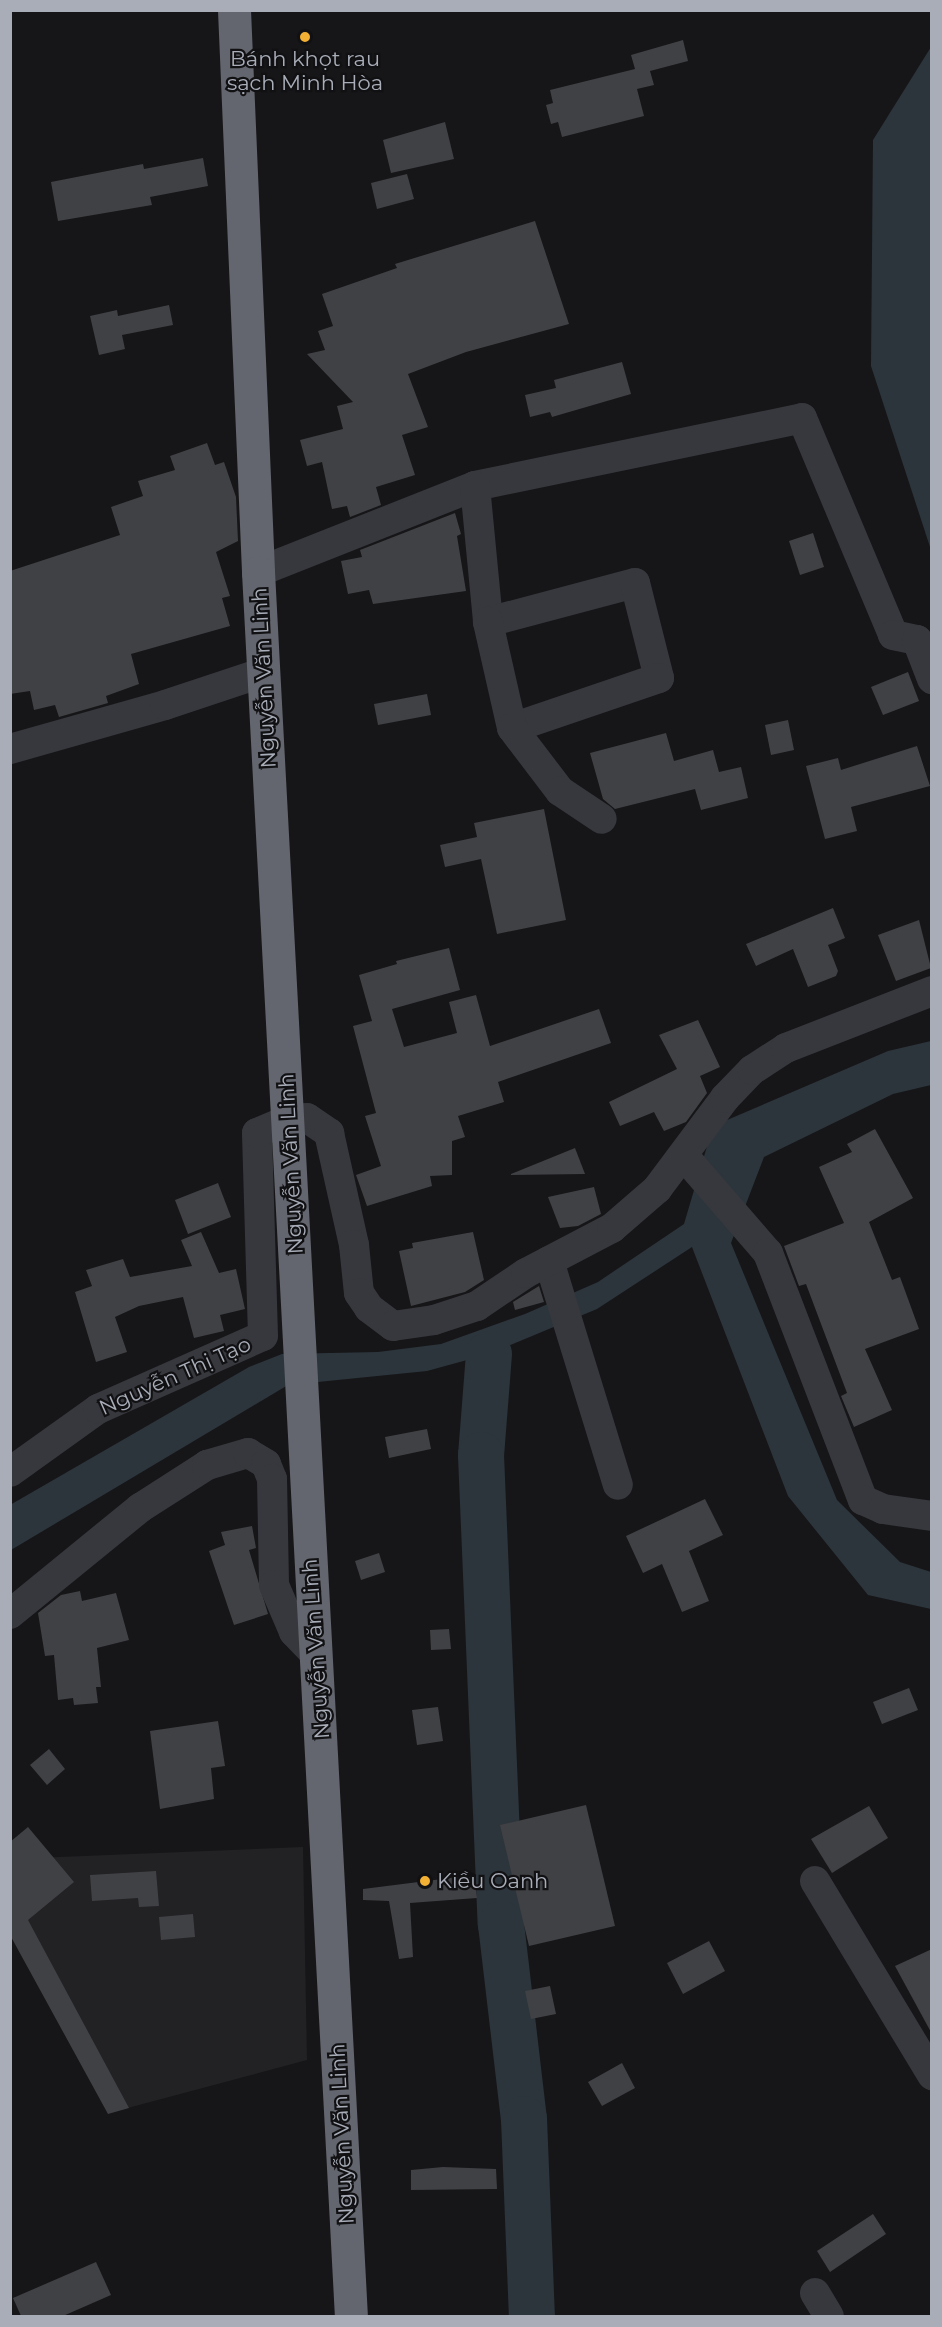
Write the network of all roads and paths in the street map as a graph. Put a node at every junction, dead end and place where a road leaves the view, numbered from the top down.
1 (234, 10) edge
2 (475, 486) junction
3 (258, 572) junction
4 (488, 622) junction
5 (264, 672) junction
6 (932, 679) edge
7 (512, 728) junction
8 (10, 749) edge
9 (602, 819) dead end
10 (932, 991) edge
11 (290, 1119) junction
12 (691, 1164) junction
13 (552, 1274) junction
14 (10, 1472) edge
15 (618, 1485) dead end
16 (932, 1516) edge
17 (10, 1614) edge
18 (317, 1656) junction
19 (815, 1881) dead end
20 (927, 2059) edge
21 (351, 2316) edge

1 - 3 highway, Nguyễn Văn Linh
2 - 3 street
2 - 4 street
2 - 6 street
3 - 5 highway, Nguyễn Văn Linh
4 - 7 street
4 - 7 street
5 - 8 street
5 - 11 highway, Nguyễn Văn Linh
7 - 9 street
10 - 12 street
11 - 13 street
11 - 14 street, Nguyễn Thị Tạo
11 - 18 highway, Nguyễn Văn Linh
12 - 13 street
12 - 16 street
13 - 15 street
17 - 18 street
18 - 21 highway, Nguyễn Văn Linh
19 - 20 street

